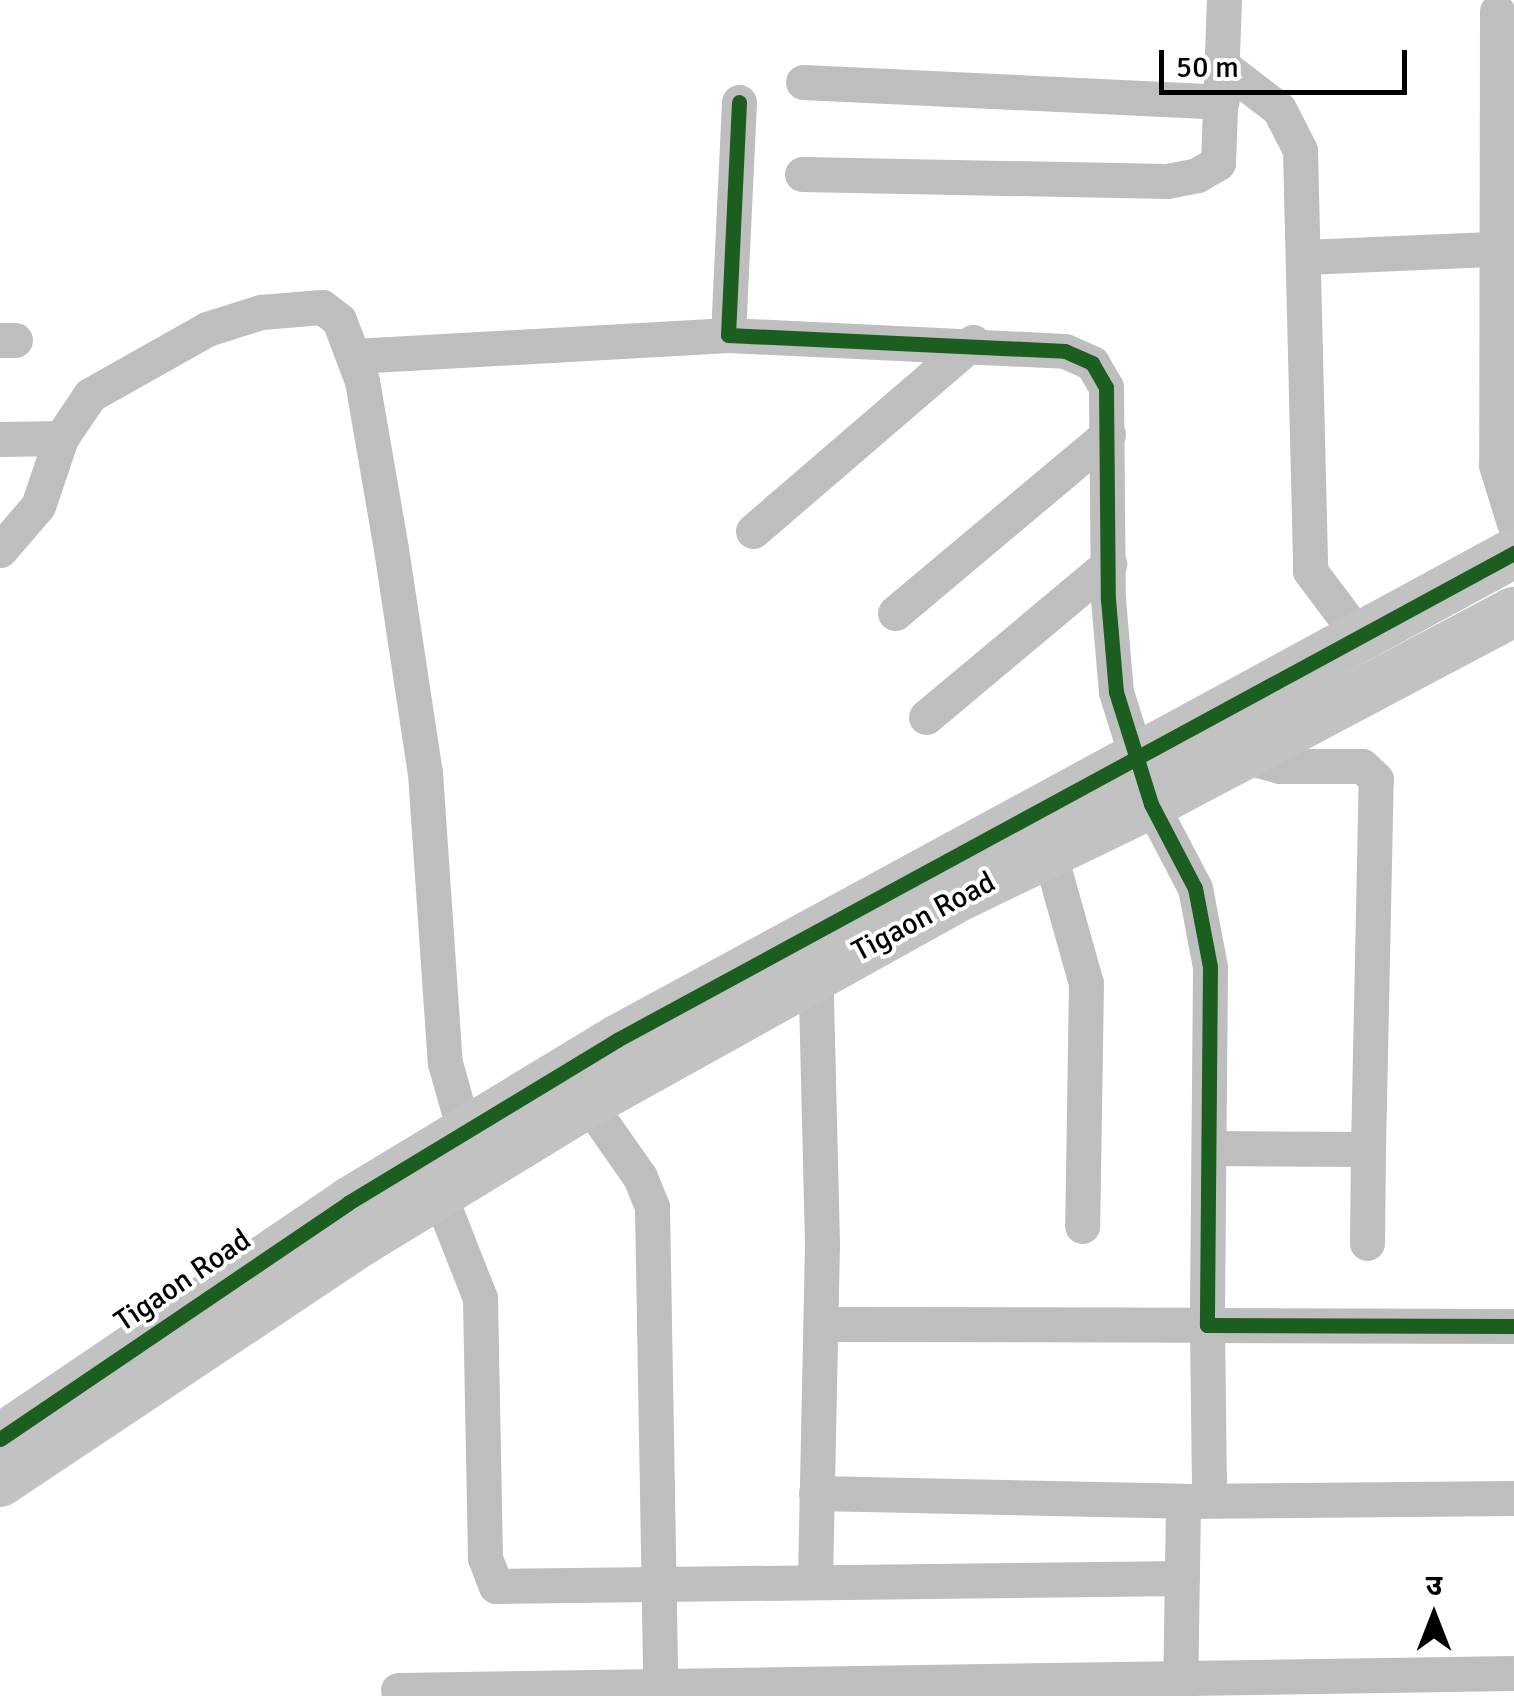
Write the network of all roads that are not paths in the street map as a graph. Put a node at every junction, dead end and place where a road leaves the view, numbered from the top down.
1 (1224, 0) edge
2 (1497, 12) dead end
3 (803, 82) dead end
4 (1223, 84) junction
5 (740, 102) dead end
6 (802, 174) dead end
7 (1505, 249) edge
8 (1306, 257) junction
9 (728, 335) junction
10 (974, 342) junction
11 (354, 356) junction
12 (1108, 434) junction
13 (62, 438) junction
14 (0, 439) edge
15 (1514, 523) edge
16 (752, 531) dead end
17 (0, 550) edge
18 (1514, 552) edge
19 (1109, 564) junction
20 (1514, 612) edge
21 (895, 614) dead end
22 (1358, 635) junction
23 (926, 717) dead end
24 (1242, 756) junction
25 (1143, 783) junction
26 (1044, 833) junction
27 (814, 955) junction
28 (588, 1104) junction
29 (1211, 1148) junction
30 (1368, 1149) junction
31 (445, 1168) junction
32 (1082, 1226) dead end
33 (1367, 1243) dead end
34 (821, 1324) junction
35 (1207, 1325) junction
36 (1514, 1326) edge
37 (0, 1439) edge
38 (0, 1482) edge
39 (816, 1493) junction
40 (1514, 1498) edge
41 (1196, 1500) junction
42 (1182, 1578) junction
43 (815, 1580) junction
44 (658, 1581) junction
45 (1514, 1674) edge
46 (660, 1686) junction
47 (1180, 1687) edge
48 (398, 1690) dead end

1 - 4 street
2 - 7 street
3 - 4 street
4 - 6 street
4 - 8 street
5 - 9 street
7 - 8 street
7 - 15 street
8 - 22 street
9 - 10 street
9 - 11 street
10 - 12 street
10 - 16 street
11 - 13 street
11 - 31 street
12 - 19 street
12 - 21 street
13 - 14 street
13 - 17 street
18 - 22 street
19 - 23 street
19 - 25 street
20 - 24 street, Tigaon Road
22 - 25 street
24 - 25 street, Tigaon Road
24 - 30 street
25 - 26 street, Tigaon Road
25 - 29 street
26 - 27 street, Tigaon Road
26 - 32 street
27 - 28 street, Tigaon Road
27 - 31 street
27 - 34 street
28 - 31 street, Tigaon Road
28 - 44 street
29 - 30 street
29 - 35 street
30 - 33 street
31 - 37 street, Tigaon Road
31 - 38 street, Tigaon Road
31 - 44 street
34 - 35 street
34 - 39 street
35 - 36 street
35 - 41 street
39 - 41 street
39 - 43 street
40 - 41 street
41 - 42 street
42 - 43 street
42 - 47 street
43 - 44 street
44 - 46 street
45 - 47 street
46 - 47 street
46 - 48 street

